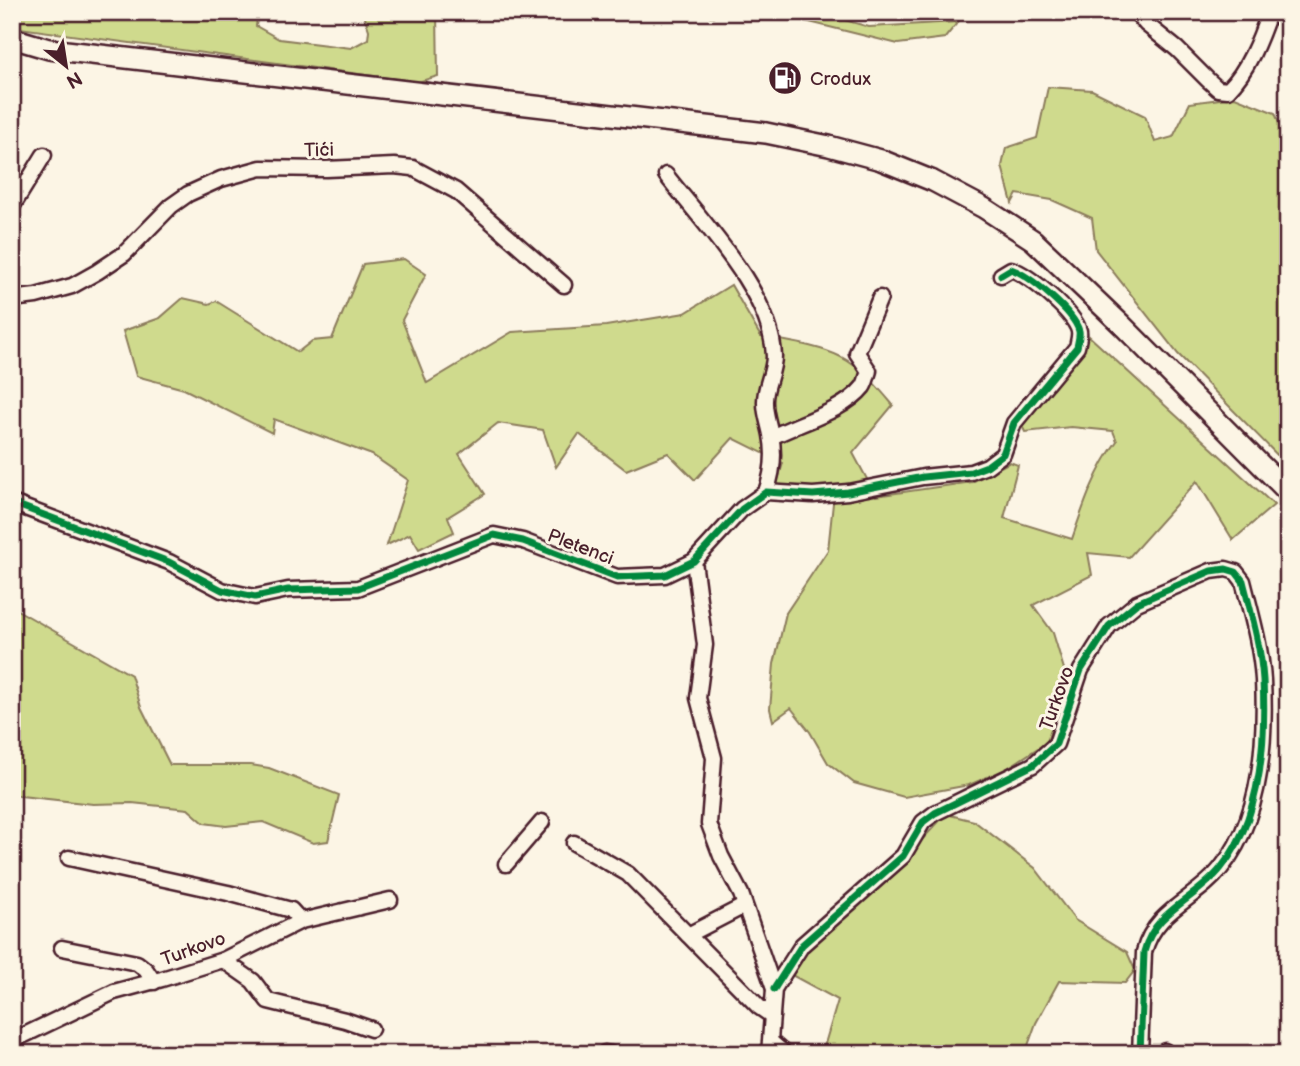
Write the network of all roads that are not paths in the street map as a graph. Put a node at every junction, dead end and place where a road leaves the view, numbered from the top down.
1 (1136, 12) edge
2 (1288, 20) edge
3 (12, 38) edge
4 (49, 49) junction
5 (12, 51) edge
6 (44, 155) dead end
7 (666, 176) dead end
8 (12, 207) edge
9 (1001, 275) dead end
10 (564, 285) dead end
11 (880, 298) dead end
12 (12, 299) edge
13 (772, 437) junction
14 (766, 492) junction
15 (1288, 492) edge
16 (12, 503) edge
17 (694, 561) junction
18 (542, 822) dead end
19 (574, 843) dead end
20 (69, 858) dead end
21 (506, 864) dead end
22 (390, 900) dead end
23 (744, 906) junction
24 (301, 921) junction
25 (688, 935) junction
26 (62, 948) dead end
27 (223, 960) junction
28 (154, 982) junction
29 (774, 989) junction
30 (772, 1016) junction
31 (371, 1029) dead end
32 (12, 1041) edge
33 (770, 1048) edge
34 (605, 1053) edge
35 (611, 1054) edge
36 (786, 1054) edge
37 (1140, 1054) edge

1 - 2 street
3 - 4 main road
4 - 5 main road
4 - 15 main road
6 - 8 street
7 - 13 street
9 - 14 street
10 - 12 street, Tići
11 - 13 street
13 - 14 street
14 - 17 street, Pletenci
16 - 17 street, Pletenci
17 - 23 street
18 - 21 street
19 - 25 street
20 - 24 street
22 - 24 street, Turkovo
23 - 25 street
23 - 29 street
24 - 27 street, Turkovo
25 - 30 street
26 - 28 street
27 - 28 street, Turkovo
27 - 31 street
28 - 32 street, Turkovo
29 - 30 street
29 - 37 street, Turkovo
30 - 33 street
33 - 36 street
34 - 35 street

